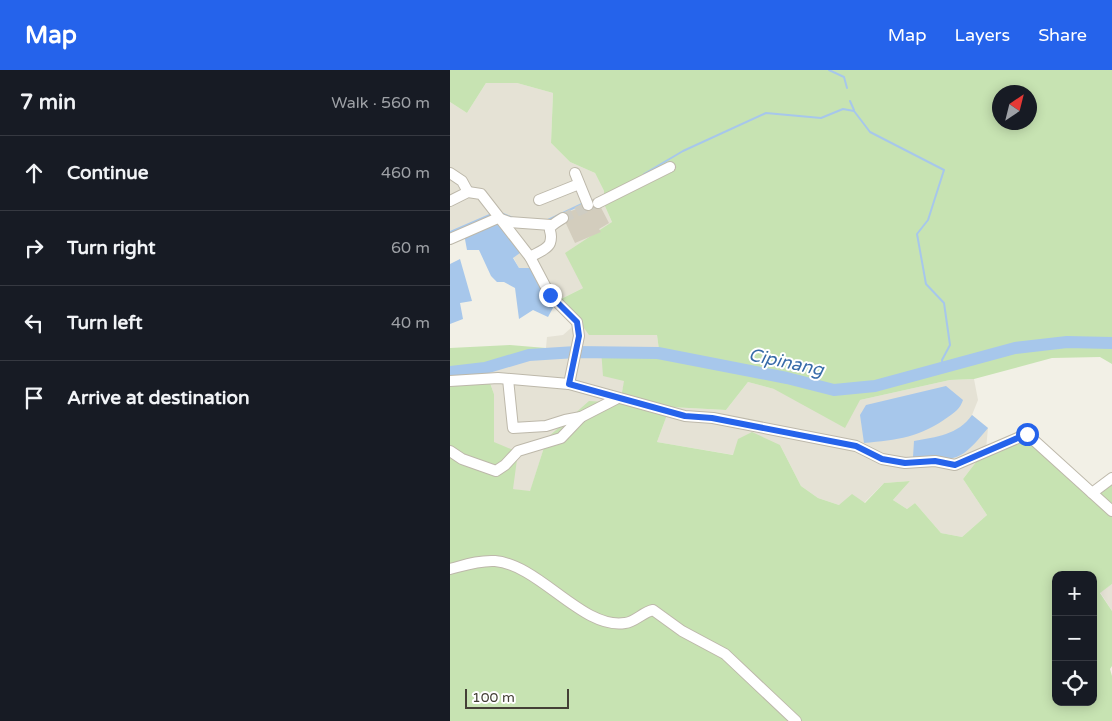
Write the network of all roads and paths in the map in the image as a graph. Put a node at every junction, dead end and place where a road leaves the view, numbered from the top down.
1 (670, 168) dead end
2 (450, 173) edge
3 (574, 173) dead end
4 (579, 184) junction
5 (468, 192) junction
6 (538, 200) dead end
7 (450, 201) edge
8 (496, 214) junction
9 (563, 218) tunnel mouth
10 (550, 225) junction
11 (450, 239) edge
12 (530, 258) junction
13 (508, 379) junction
14 (450, 381) edge
15 (569, 384) junction
16 (616, 399) junction
17 (581, 417) junction
18 (450, 451) edge
19 (1112, 478) edge
20 (1092, 493) junction
21 (1112, 511) edge
22 (450, 569) edge
23 (796, 721) edge

1 - 4 street
2 - 5 street
3 - 4 street
4 - 6 street
5 - 7 street
5 - 8 street
8 - 10 street
8 - 11 street
8 - 12 street
9 - 10 street
10 - 12 street
12 - 15 street
13 - 14 street
13 - 15 street
13 - 17 street
15 - 16 street
16 - 17 street
16 - 20 street
17 - 18 street
19 - 20 street
20 - 21 street
22 - 23 street

